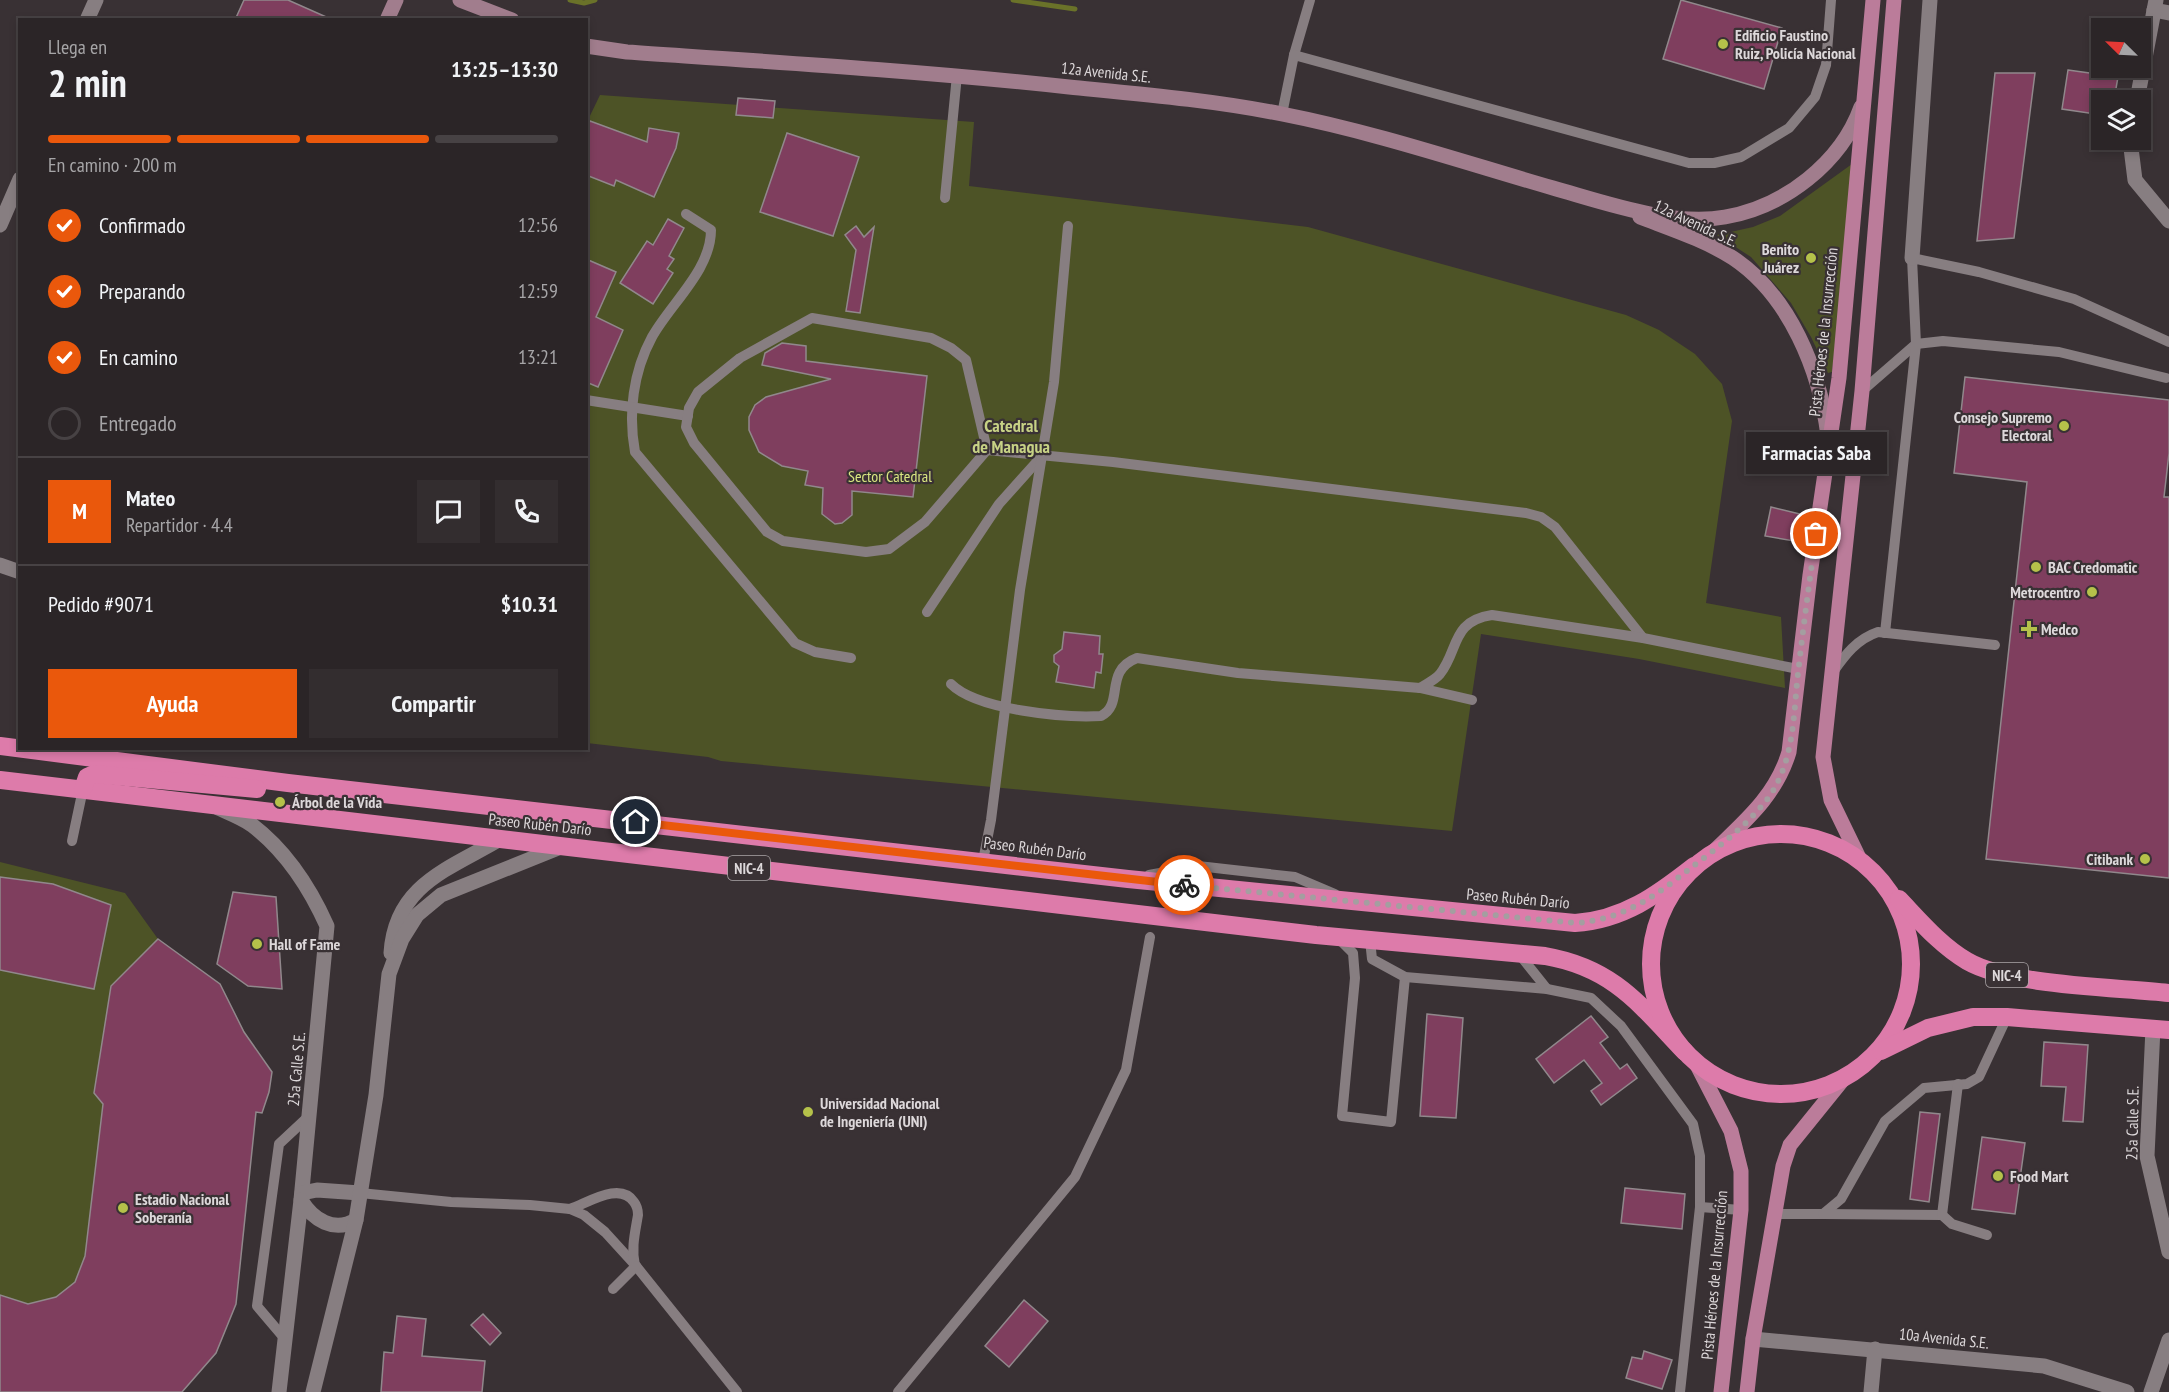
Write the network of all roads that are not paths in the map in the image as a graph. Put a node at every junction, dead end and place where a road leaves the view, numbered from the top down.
1 (96, 0) edge
2 (396, 0) edge
3 (460, 0) edge
4 (1310, 0) edge
5 (1831, 0) edge
6 (1874, 0) edge
7 (1894, 0) edge
8 (1930, 0) edge
9 (2160, 8) edge
10 (88, 18) edge
11 (388, 18) edge
12 (507, 18) edge
13 (588, 46) edge
14 (1294, 55) junction
15 (957, 75) junction
16 (2140, 90) edge
17 (1864, 99) junction
18 (1282, 114) junction
19 (2131, 150) edge
20 (18, 184) edge
21 (945, 198) dead end
22 (10, 202) edge
23 (1610, 204) junction
24 (686, 214) dead end
25 (2169, 221) edge
26 (0, 225) edge
27 (1068, 226) dead end
28 (1912, 258) junction
29 (2169, 342) edge
30 (1916, 344) junction
31 (2166, 378) dead end
32 (1862, 391) junction
33 (588, 400) edge
34 (631, 405) junction
35 (688, 416) junction
36 (1829, 446) junction
37 (987, 450) junction
38 (1042, 455) junction
39 (0, 565) edge
40 (18, 571) edge
41 (927, 612) dead end
42 (1885, 633) junction
43 (1643, 638) junction
44 (1995, 645) dead end
45 (852, 658) dead end
46 (1798, 669) junction
47 (1830, 677) junction
48 (951, 684) dead end
49 (1420, 688) junction
50 (1472, 700) dead end
51 (1005, 708) junction
52 (0, 747) edge
53 (18, 748) edge
54 (53, 750) edge
55 (89, 752) edge
56 (0, 772) edge
57 (0, 780) edge
58 (288, 783) junction
59 (83, 789) junction
60 (207, 802) junction
61 (500, 840) junction
62 (72, 841) dead end
63 (564, 846) junction
64 (1712, 853) junction
65 (983, 861) junction
66 (1861, 862) junction
67 (1694, 866) junction
68 (1879, 879) junction
69 (1316, 935) junction
70 (1150, 937) dead end
71 (1370, 940) junction
72 (1518, 953) junction
73 (389, 974) junction
74 (1405, 977) junction
75 (1547, 989) junction
76 (2169, 993) edge
77 (2007, 1017) junction
78 (2161, 1029) edge
79 (1691, 1058) junction
80 (1871, 1058) junction
81 (1845, 1077) junction
82 (1958, 1084) junction
83 (310, 1116) junction
84 (360, 1193) junction
85 (612, 1193) junction
86 (301, 1196) junction
87 (1700, 1207) junction
88 (570, 1209) junction
89 (1741, 1210) junction
90 (1773, 1214) junction
91 (1823, 1214) junction
92 (1942, 1215) junction
93 (2165, 1218) edge
94 (356, 1220) junction
95 (600, 1227) junction
96 (1987, 1235) dead end
97 (2169, 1252) edge
98 (636, 1266) junction
99 (613, 1288) dead end
100 (285, 1339) junction
101 (1753, 1339) junction
102 (2169, 1340) edge
103 (1875, 1349) junction
104 (279, 1392) edge
105 (313, 1392) edge
106 (737, 1392) edge
107 (898, 1392) edge
108 (1680, 1392) edge
109 (1721, 1392) edge
110 (1747, 1392) edge
111 (1871, 1392) edge
112 (2127, 1392) edge
113 (2151, 1392) edge

1 - 10 street
2 - 11 street
3 - 12 street
4 - 14 lane
5 - 14 lane
6 - 17 main road, Pista Héroes de la Insurrección
7 - 32 main road
8 - 28 street
9 - 16 street
13 - 15 street, 12a Avenida S.E.
14 - 18 lane
15 - 18 street, 12a Avenida S.E.
15 - 21 lane
17 - 23 street, 12a Avenida S.E.
17 - 36 main road, Pista Héroes de la Insurrección
18 - 23 street, 12a Avenida S.E.
19 - 25 street
20 - 22 street
22 - 26 street
23 - 36 street, 12a Avenida S.E.
24 - 34 lane
27 - 38 lane
28 - 29 lane
28 - 30 lane
30 - 31 lane
30 - 32 lane
30 - 42 lane
32 - 47 main road
33 - 34 lane
34 - 35 lane
34 - 45 lane
35 - 37 lane
35 - 37 lane
36 - 46 main road, Pista Héroes de la Insurrección
37 - 38 lane
38 - 41 lane
38 - 43 lane
38 - 51 lane
39 - 40 street
42 - 44 lane
42 - 47 lane
43 - 46 lane
43 - 49 lane
46 - 64 main road, Pista Héroes de la Insurrección
47 - 66 main road
48 - 51 lane
49 - 50 lane
49 - 51 lane
51 - 65 lane
52 - 53 highway, Paseo Rubén Darío / NIC-4
54 - 55 highway, Paseo Rubén Darío / NIC-4
55 - 56 highway
55 - 58 highway, Paseo Rubén Darío / NIC-4
55 - 59 highway
57 - 59 highway, Paseo Rubén Darío / NIC-4
58 - 59 highway
58 - 65 highway, Paseo Rubén Darío / NIC-4
59 - 60 highway, Paseo Rubén Darío / NIC-4
59 - 62 lane
60 - 61 highway, Paseo Rubén Darío / NIC-4
60 - 83 street, 25a Calle S.E.
61 - 63 highway, Paseo Rubén Darío / NIC-4
61 - 73 street
63 - 69 highway, Paseo Rubén Darío / NIC-4
63 - 73 street
64 - 66 highway, NIC-4
64 - 67 highway, NIC-4
65 - 67 highway, Paseo Rubén Darío / NIC-4
66 - 68 highway, NIC-4
67 - 79 highway, NIC-4
68 - 76 highway, NIC-4
68 - 80 highway, NIC-4
69 - 71 highway, Paseo Rubén Darío / NIC-4
69 - 74 lane
70 - 107 lane
71 - 72 highway, Paseo Rubén Darío / NIC-4
71 - 74 lane
72 - 75 lane
72 - 79 highway, Paseo Rubén Darío / NIC-4
73 - 84 street
74 - 75 lane
75 - 87 lane
77 - 78 highway, NIC-4
77 - 80 highway, NIC-4
77 - 82 lane
78 - 93 street, 25a Calle S.E.
79 - 81 highway, NIC-4
79 - 89 main road, Pista Héroes de la Insurrección
80 - 81 highway, NIC-4
81 - 90 main road
82 - 91 lane
82 - 92 lane
83 - 86 street, 25a Calle S.E.
83 - 100 lane
84 - 86 street
84 - 88 lane
84 - 94 street
85 - 88 lane
85 - 95 lane
85 - 98 lane
86 - 94 street
86 - 100 street, 25a Calle S.E.
87 - 89 lane
87 - 108 lane
88 - 95 lane
89 - 109 main road, Pista Héroes de la Insurrección
90 - 91 lane
90 - 101 main road
91 - 92 lane
92 - 96 lane
93 - 97 street, 25a Calle S.E.
94 - 105 street
95 - 98 lane
98 - 99 lane
98 - 106 lane
100 - 104 street, 25a Calle S.E.
101 - 103 street, 10a Avenida S.E.
101 - 110 main road
102 - 113 street
103 - 111 street
103 - 112 street, 10a Avenida S.E.

